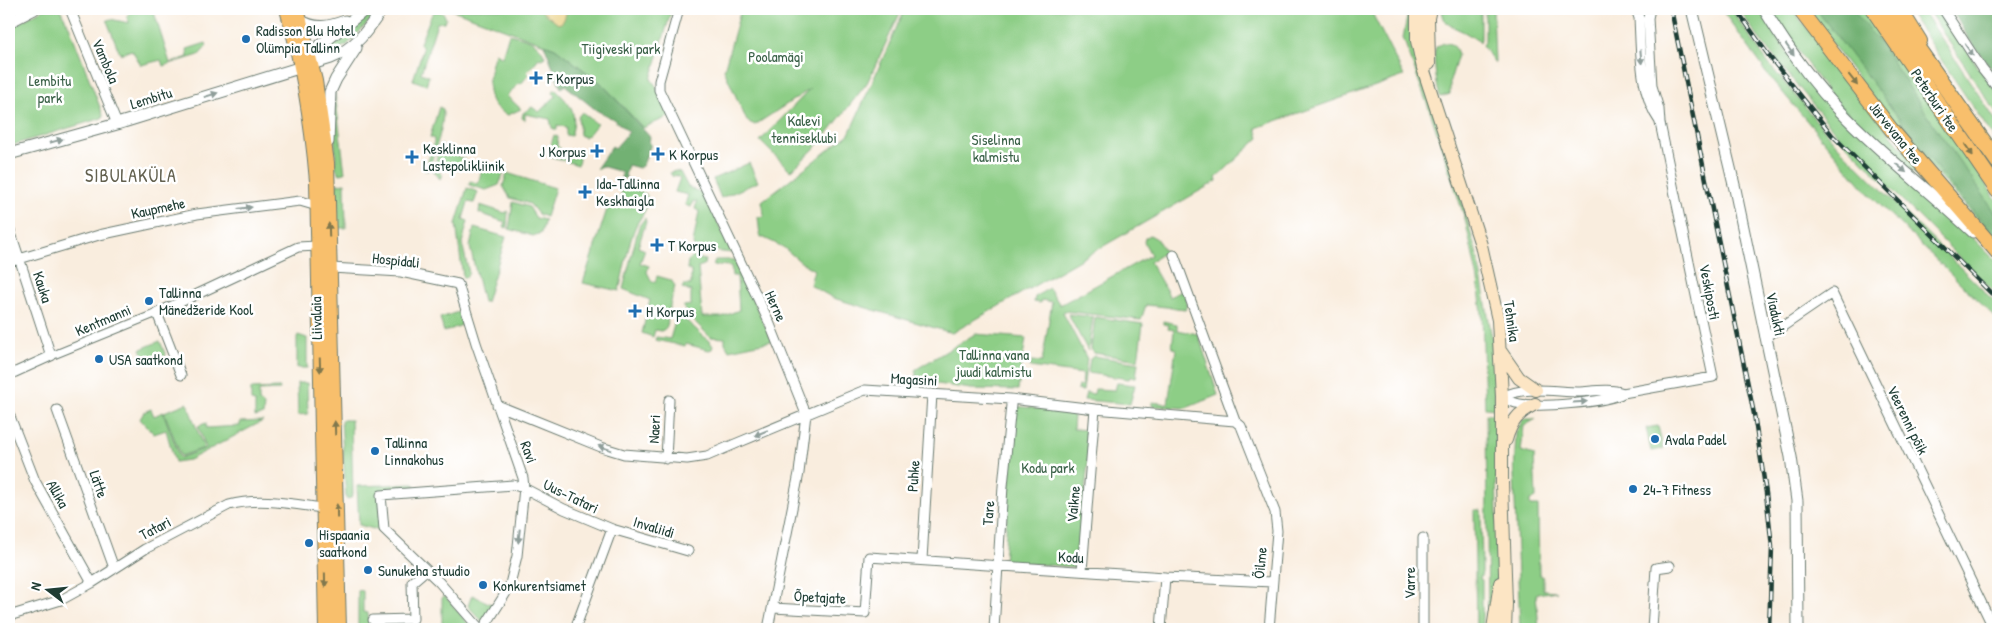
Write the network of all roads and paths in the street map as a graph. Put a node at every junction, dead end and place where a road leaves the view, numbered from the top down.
1 (34, 9) edge
2 (70, 9) edge
3 (287, 9) edge
4 (366, 9) edge
5 (382, 9) edge
6 (679, 9) edge
7 (1417, 9) edge
8 (1430, 9) edge
9 (1636, 9) edge
10 (1650, 9) edge
11 (1692, 9) edge
12 (1764, 9) edge
13 (1799, 9) edge
14 (1872, 9) edge
15 (1890, 9) edge
16 (1900, 9) edge
17 (1943, 9) edge
18 (298, 14) edge
19 (354, 18) junction
20 (9, 22) edge
21 (362, 38) junction
22 (308, 64) junction
23 (1998, 89) edge
24 (1436, 101) junction
25 (1960, 106) junction
26 (1660, 123) junction
27 (117, 124) junction
28 (9, 154) edge
29 (1998, 162) edge
30 (327, 163) junction
31 (1998, 191) edge
32 (317, 206) junction
33 (9, 227) edge
34 (318, 250) junction
35 (1998, 254) edge
36 (1174, 255) dead end
37 (19, 259) junction
38 (9, 262) edge
39 (331, 268) junction
40 (458, 284) joint
41 (157, 313) junction
42 (1765, 336) junction
43 (1500, 349) junction
44 (51, 356) junction
45 (9, 375) edge
46 (181, 375) dead end
47 (1536, 390) junction
48 (1623, 393) junction
49 (932, 394) junction
50 (1502, 396) junction
51 (1010, 399) junction
52 (669, 400) dead end
53 (1535, 404) junction
54 (497, 405) junction
55 (1095, 409) junction
56 (58, 410) dead end
57 (9, 414) edge
58 (806, 414) junction
59 (523, 415) junction
60 (1235, 421) junction
61 (503, 423) junction
62 (1503, 452) junction
63 (666, 459) junction
64 (524, 488) junction
65 (323, 508) junction
66 (612, 529) junction
67 (1423, 538) dead end
68 (688, 551) dead end
69 (1505, 553) junction
70 (922, 560) junction
71 (998, 566) junction
72 (1670, 566) dead end
73 (114, 568) junction
74 (426, 570) junction
75 (1082, 571) junction
76 (1165, 577) junction
77 (1272, 582) junction
78 (92, 583) junction
79 (773, 608) junction
80 (865, 613) joint
81 (9, 616) edge
82 (373, 620) dead end
83 (326, 629) edge
84 (339, 629) edge
85 (481, 629) edge
86 (575, 629) edge
87 (768, 629) edge
88 (994, 629) edge
89 (1161, 629) edge
90 (1269, 629) edge
91 (1423, 629) edge
92 (1493, 629) edge
93 (1505, 629) edge
94 (1652, 629) edge
95 (1798, 629) edge
96 (1994, 629) edge

1 - 20 street
2 - 27 street, Vambola
3 - 22 main road, Liivalaia
4 - 19 street
5 - 21 street
6 - 58 street, Herne
7 - 24 main road, Tehnika
8 - 24 main road, Tehnika
9 -> 26 street, Veskiposti
10 - 26 street, Veskiposti
11 - 42 street, Viadukti
12 -> 35 street
13 -> 35 main road, Järvevana tee
14 -> 31 highway, Peterburi tee
15 - 25 highway, Peterburi tee
16 - 25 main road
17 -> 23 street
18 - 19 street
18 - 22 main road, Liivalaia
19 - 22 street
21 - 22 street, Lembitu
21 - 30 street
27 -> 22 street, Lembitu
22 - 30 main road, Liivalaia
22 - 32 main road, Liivalaia
24 - 43 main road, Tehnika
25 - 29 highway
26 - 48 street, Veskiposti
28 -> 27 street, Lembitu
39 -> 30 main road, Liivalaia
32 - 34 main road, Liivalaia
37 -> 32 street, Kaupmehe
33 - 37 street, Kauka
34 - 39 main road
34 - 41 street, Kentmanni
34 -> 65 main road, Liivalaia
36 - 60 street
37 - 38 street, Kaupmehe
37 - 44 street, Kauka
39 - 40 street, Hospidali
84 -> 39 main road, Liivalaia
40 - 54 street, Ravi
41 - 44 street, Kentmanni
41 - 46 street
42 - 95 street, Viadukti
42 - 96 street, Veerenni põik
43 - 47 main road
43 - 50 main road, Tehnika
44 - 45 street, Kentmanni
47 - 48 street, Veskiposti
47 - 50 street, Veskiposti
53 -> 48 street, Veskiposti
49 - 51 street, Magasini
49 - 58 street, Magasini
49 - 70 street, Puhke
50 - 53 street, Veskiposti
50 - 62 main road, Tehnika
51 - 55 street, Magasini
51 - 71 street, Tare
52 - 63 street, Naeri
53 - 62 main road
54 - 59 street, Magasini
54 - 61 street, Ravi
55 - 60 street, Magasini
55 - 75 street, Vaikne
56 - 73 street, Lätte
57 - 78 street, Allika
58 -> 63 street, Magasini
58 - 79 street, Herne
59 - 61 street
63 -> 59 street, Magasini
60 - 77 street, Õilme
61 - 64 street, Ravi
62 - 69 main road, Tehnika
64 - 66 street, Uus-Tatari
64 - 74 street, Uus-Tatari
64 -> 85 street, Ravi
65 - 73 street, Tatari
65 -> 83 main road, Liivalaia
66 - 68 street, Invaliidi
66 - 86 street, Uus-Tatari
67 - 91 street, Varre
69 - 92 main road, Tehnika
69 - 93 main road, Tehnika
70 - 71 street, Kodu
70 - 80 street, Kodu
71 - 75 street, Kodu
71 - 88 street, Tare
72 - 94 street
73 - 78 street, Tatari
74 - 82 street
74 - 85 street
75 - 76 street, Kodu
76 - 77 street, Kodu
76 - 89 street
77 - 90 street, Õilme
78 - 81 street, Tatari
79 - 80 street, Õpetajate
79 - 87 street, Herne

